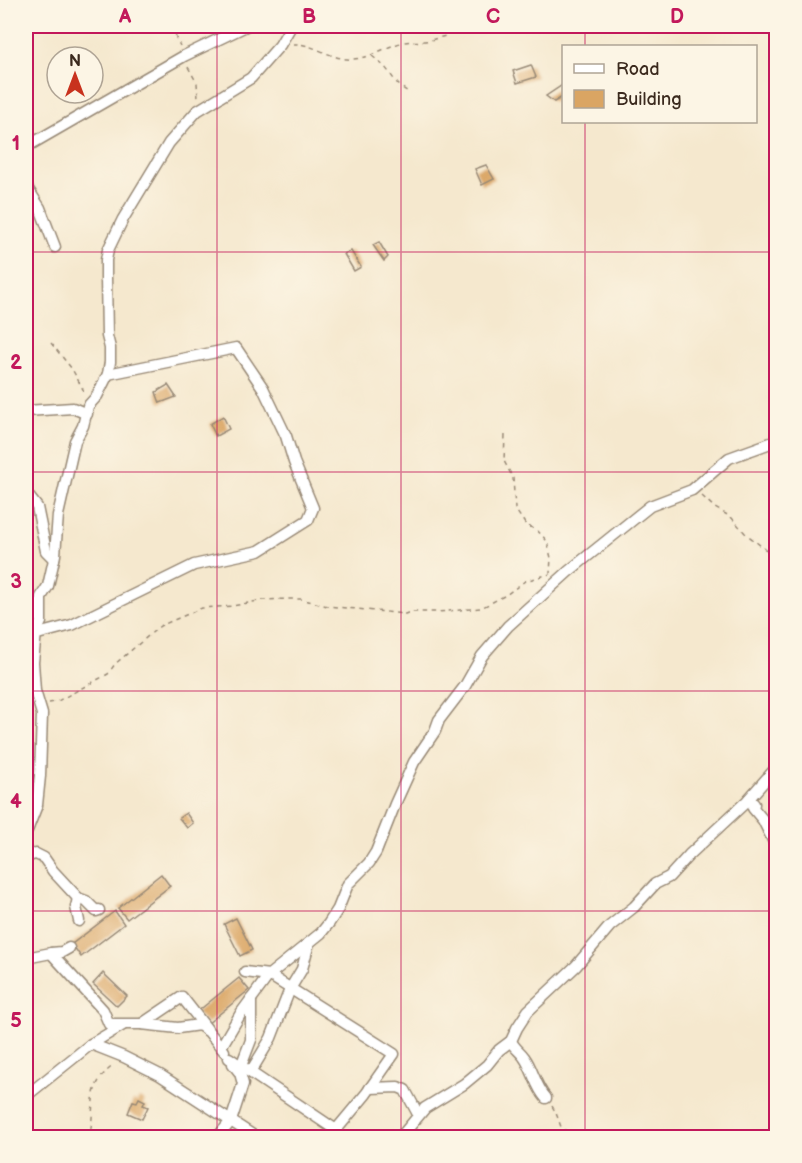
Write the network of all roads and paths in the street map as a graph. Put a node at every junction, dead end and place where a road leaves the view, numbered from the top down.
1 (174, 26) edge
2 (246, 26) edge
3 (291, 26) edge
4 (446, 36) dead end
5 (280, 45) junction
6 (371, 55) junction
7 (184, 56) junction
8 (409, 92) dead end
9 (197, 111) junction
10 (26, 147) edge
11 (26, 186) edge
12 (55, 247) dead end
13 (51, 344) dead end
14 (108, 374) junction
15 (87, 410) junction
16 (26, 411) edge
17 (505, 435) dead end
18 (777, 441) edge
19 (692, 490) junction
20 (26, 493) edge
21 (777, 558) edge
22 (54, 559) junction
23 (569, 571) junction
24 (550, 574) junction
25 (31, 634) edge
26 (40, 706) junction
27 (777, 768) edge
28 (748, 799) junction
29 (26, 833) edge
30 (777, 846) edge
31 (26, 850) edge
32 (78, 898) junction
33 (99, 910) dead end
34 (79, 921) dead end
35 (309, 942) junction
36 (26, 958) edge
37 (245, 972) dead end
38 (268, 975) junction
39 (290, 989) junction
40 (251, 999) junction
41 (141, 1024) junction
42 (124, 1025) junction
43 (209, 1032) junction
44 (511, 1041) junction
45 (91, 1044) junction
46 (221, 1047) junction
47 (124, 1057) junction
48 (229, 1058) junction
49 (244, 1068) junction
50 (370, 1088) junction
51 (26, 1096) edge
52 (546, 1098) joint
53 (418, 1114) junction
54 (231, 1121) junction
55 (339, 1134) edge
56 (89, 1137) edge
57 (217, 1137) edge
58 (256, 1137) edge
59 (400, 1137) edge
60 (575, 1137) edge

1 - 7 path
2 - 7 street
3 - 5 street
4 - 6 path
5 - 6 path
5 - 9 street
6 - 8 path
7 - 9 path
7 - 10 street
9 - 14 street
11 - 12 street
13 - 15 path
14 - 15 street
14 - 25 street
15 - 16 street
15 - 22 street
17 - 24 path
18 - 19 street
19 - 21 path
19 - 23 street
20 - 22 street
22 - 25 street
23 - 24 path
23 - 35 street
24 - 26 path
25 - 26 street
26 - 29 street
27 - 28 street
28 - 30 street
28 - 44 street
31 - 32 street
32 - 33 street
32 - 34 street
35 - 38 street
35 - 39 street
36 - 42 street
37 - 38 street
38 - 39 street
38 - 40 street
39 - 49 street
39 - 50 street
40 - 46 street
40 - 49 street
41 - 42 street
41 - 43 street
41 - 43 street
42 - 45 street
43 - 46 street
44 - 52 street
44 - 53 street
45 - 47 street
45 - 51 street
46 - 48 street
47 - 54 street
47 - 56 path
48 - 49 street
48 - 54 street
49 - 55 street
50 - 53 street
50 - 55 street
52 - 60 path
53 - 59 street
54 - 57 street
54 - 58 street

